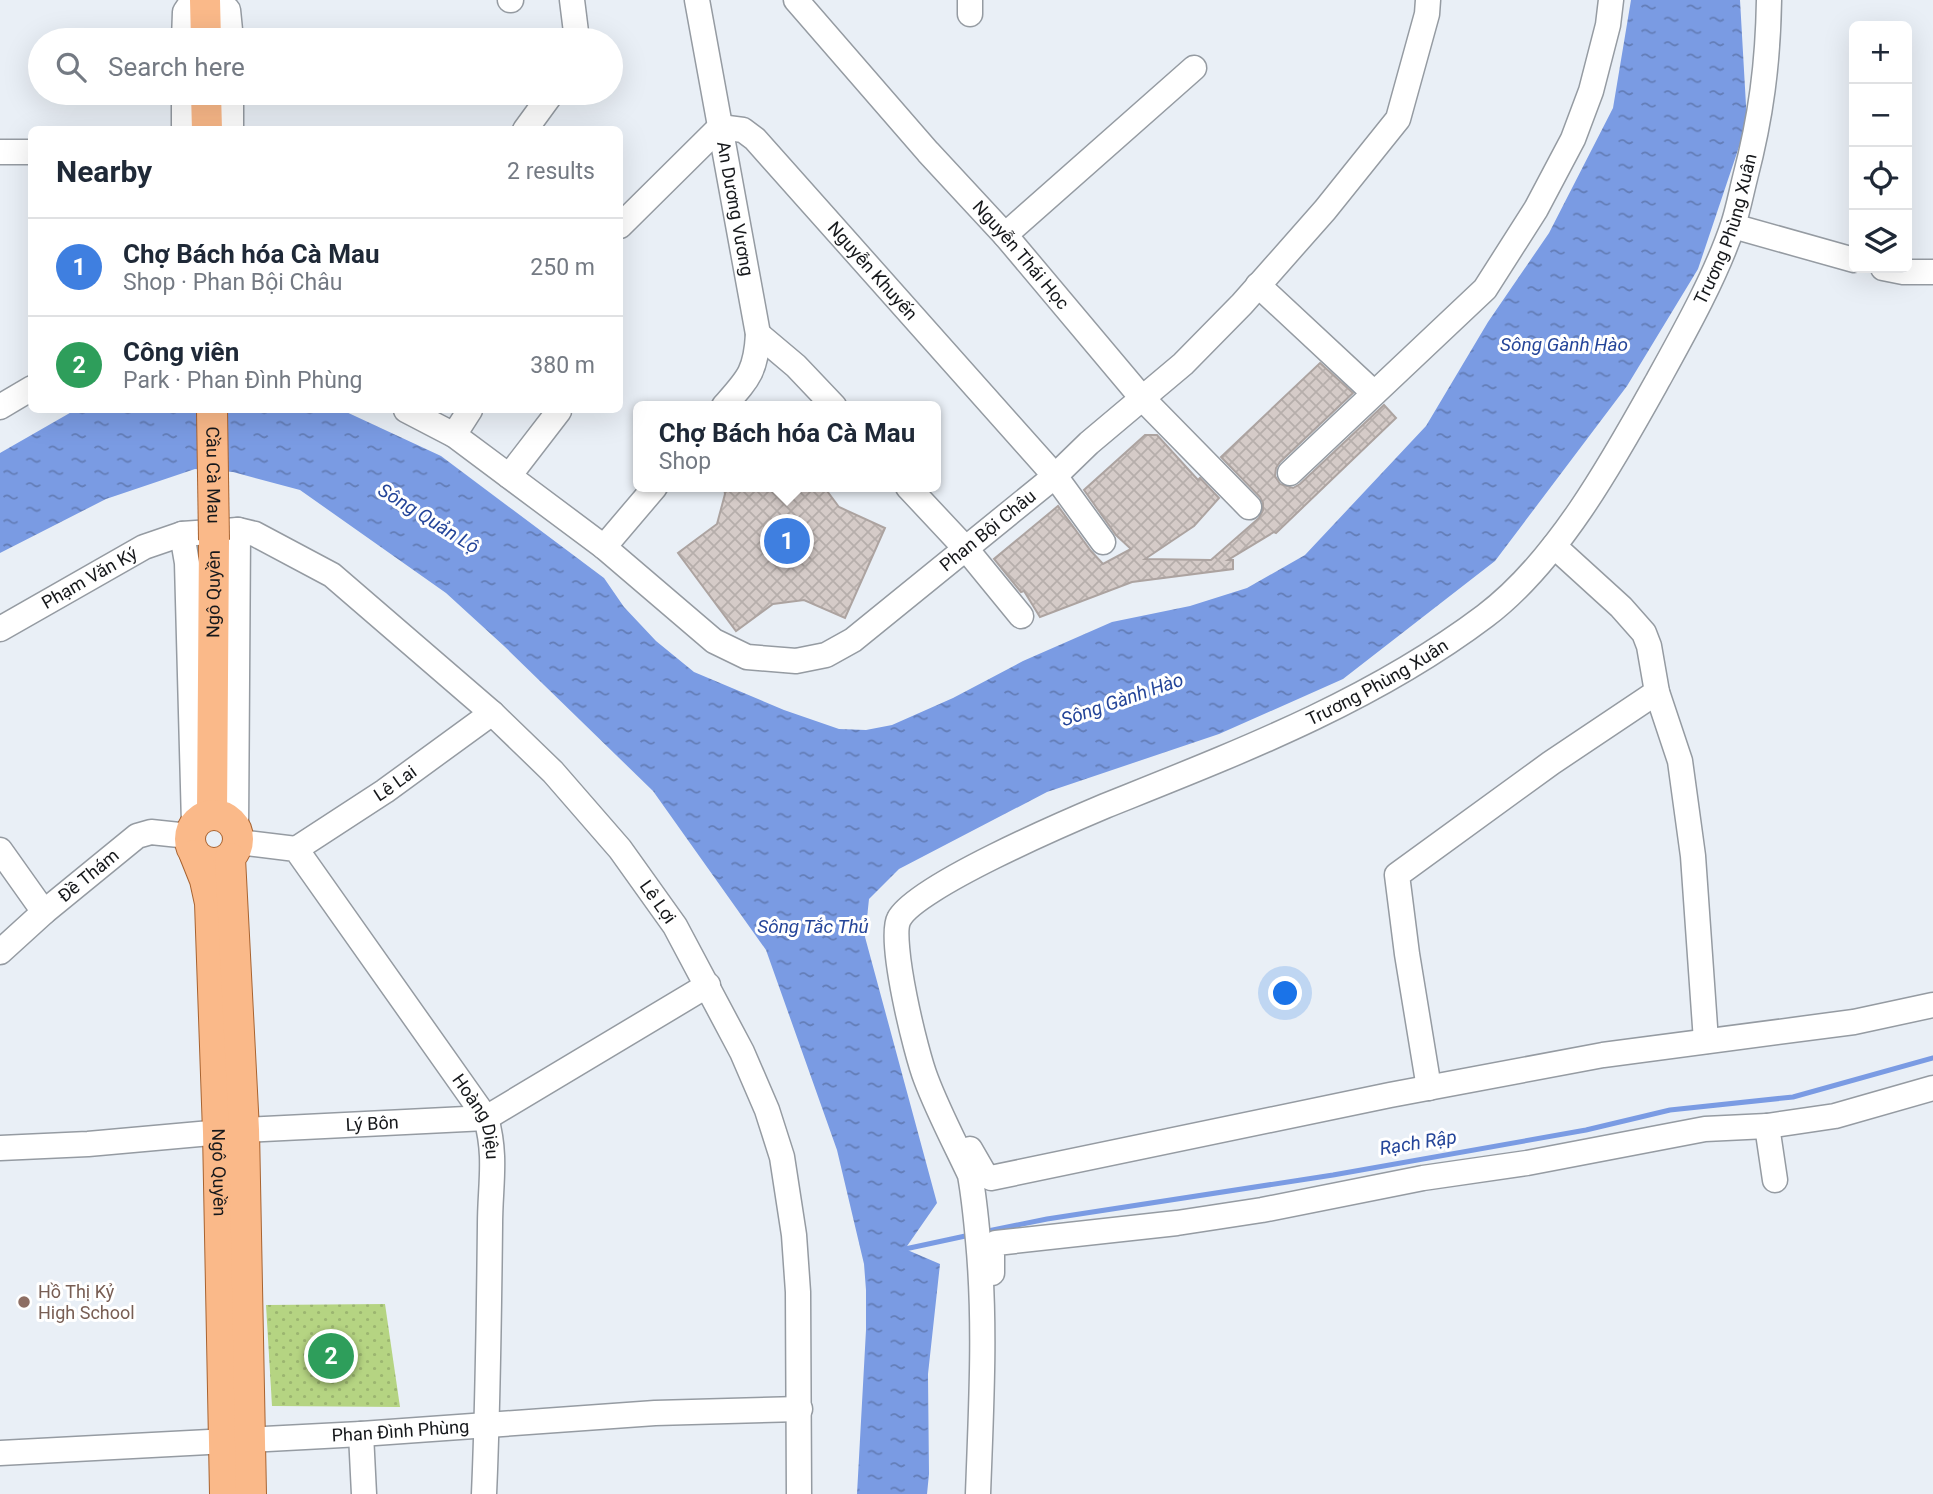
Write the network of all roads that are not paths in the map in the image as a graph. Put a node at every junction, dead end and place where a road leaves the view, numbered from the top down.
1 (193, 0) edge
2 (205, 0) edge
3 (218, 0) edge
4 (572, 0) edge
5 (697, 0) edge
6 (796, 0) edge
7 (1428, 0) edge
8 (1611, 0) edge
9 (1769, 0) edge
10 (184, 28) edge
11 (205, 28) edge
12 (230, 28) edge
13 (576, 28) edge
14 (1194, 68) dead end
15 (184, 105) edge
16 (206, 105) edge
17 (231, 105) edge
18 (543, 105) edge
19 (184, 126) edge
20 (207, 126) edge
21 (231, 126) edge
22 (528, 126) edge
23 (720, 127) junction
24 (0, 152) edge
25 (28, 152) edge
26 (623, 223) edge
27 (1733, 226) junction
28 (1005, 236) junction
29 (1849, 259) edge
30 (1912, 272) edge
31 (1933, 272) edge
32 (1258, 285) junction
33 (758, 334) junction
34 (28, 390) edge
35 (1374, 393) junction
36 (1142, 398) junction
37 (728, 401) edge
38 (829, 401) edge
39 (0, 407) edge
40 (212, 413) edge
41 (412, 413) edge
42 (468, 413) edge
43 (557, 413) edge
44 (454, 435) junction
45 (1290, 473) dead end
46 (509, 476) junction
47 (1055, 476) junction
48 (651, 492) edge
49 (913, 492) edge
50 (1249, 507) dead end
51 (182, 534) junction
52 (226, 535) junction
53 (1103, 542) dead end
54 (1554, 546) junction
55 (604, 547) junction
56 (967, 550) junction
57 (1021, 616) dead end
58 (0, 629) edge
59 (1657, 692) junction
60 (492, 713) junction
61 (214, 837) junction
62 (296, 849) junction
63 (0, 850) edge
64 (44, 912) junction
65 (0, 952) edge
66 (708, 985) junction
67 (1933, 1005) edge
68 (1706, 1041) junction
69 (1429, 1088) junction
70 (1933, 1088) edge
71 (937, 1104) junction
72 (486, 1118) junction
73 (1767, 1126) junction
74 (231, 1131) junction
75 (0, 1148) edge
76 (1775, 1180) dead end
77 (983, 1321) junction
78 (800, 1409) junction
79 (487, 1424) junction
80 (361, 1434) junction
81 (237, 1440) junction
82 (0, 1453) edge
83 (225, 1494) edge
84 (251, 1494) edge
85 (364, 1494) edge
86 (484, 1494) edge
87 (799, 1494) edge
88 (978, 1494) edge

1 - 10 street
2 - 11 main road
3 - 12 street
4 - 13 street
5 - 23 street, An Dương Vương
6 - 28 street, Nguyễn Thái Học
7 - 32 street, Phan Bội Châu
8 - 35 street
9 - 27 street, Trương Phùng Xuân
14 - 28 street
15 - 19 street
16 - 20 main road
17 - 21 street
18 - 22 street
23 - 26 street
23 - 33 street, An Dương Vương
23 - 47 street, Nguyễn Khuyến
24 - 25 street
27 - 29 street
27 - 54 street, Trương Phùng Xuân
28 - 36 street, Nguyễn Thái Học
30 - 31 street
32 - 35 street
32 - 36 street, Phan Bội Châu
33 - 37 street, An Dương Vương
33 - 38 street
34 - 39 street
35 - 45 street
36 - 47 street, Phan Bội Châu
36 - 50 street, Nguyễn Thái Học
40 - 52 main road, Cầu Cà Mau, bridge
41 - 44 street, Phan Bội Châu
42 - 44 street
43 - 46 street
44 - 46 street, Phan Bội Châu
46 - 55 street, Phan Bội Châu
47 - 53 street, Nguyễn Khuyến
47 - 56 street, Phan Bội Châu
48 - 55 street
49 - 56 street
51 - 52 street, Lê Lợi
51 - 58 street, Phạm Văn Ký
51 - 61 street
52 - 60 street, Lê Lợi
52 - 61 main road, Ngô Quyền
54 - 59 street
54 - 71 street, Trương Phùng Xuân
55 - 56 street, Phan Bội Châu
56 - 57 street
59 - 68 street
59 - 69 street
60 - 62 street, Lê Lai
60 - 66 street, Lê Lợi
61 - 62 street
61 - 64 street, Đề Thám
61 - 74 main road, Ngô Quyền
62 - 72 street, Hoàng Diệu
63 - 64 street
64 - 65 street, Đề Thám
66 - 72 street, Lý Bôn
66 - 78 street, Lê Lợi
67 - 68 street
68 - 69 street
69 - 71 street
70 - 73 street
71 - 77 street, Trương Phùng Xuân
72 - 74 street, Lý Bôn
72 - 79 street, Hoàng Diệu
73 - 76 street
73 - 77 street
74 - 75 street, Lý Bôn
74 - 81 main road, Ngô Quyền
77 - 88 street
78 - 79 street, Phan Đình Phùng
78 - 87 street, Lê Lợi
79 - 80 street, Phan Đình Phùng
79 - 86 street, Hoàng Diệu
80 - 81 street, Phan Đình Phùng
80 - 85 street
81 - 82 street, Phan Đình Phùng
81 - 83 main road, Ngô Quyền
81 - 84 main road, Ngô Quyền

